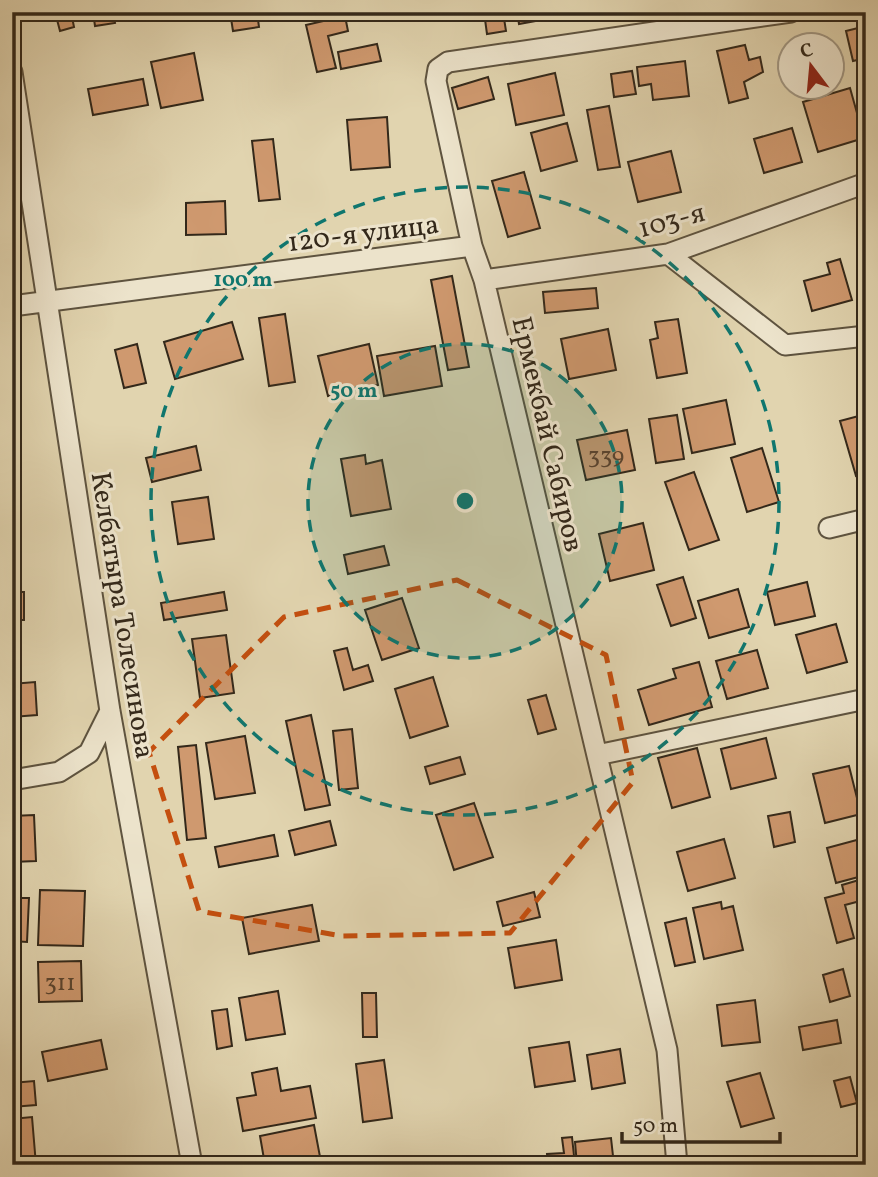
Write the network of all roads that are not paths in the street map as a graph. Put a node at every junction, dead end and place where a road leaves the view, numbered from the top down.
1 (791, 12) edge
2 (12, 72) edge
3 (866, 183) edge
4 (472, 246) junction
5 (668, 254) junction
6 (484, 280) junction
7 (47, 301) junction
8 (12, 306) edge
9 (866, 336) edge
10 (866, 519) edge
11 (829, 528) dead end
12 (866, 699) edge
13 (110, 711) junction
14 (597, 755) junction
15 (12, 780) edge
16 (192, 1165) edge
17 (677, 1165) edge

1 - 4 street, Ермекбай Сабиров
2 - 7 street, Келбатыра Толесинова
3 - 5 street, 103-я
4 - 6 street, Ермекбай Сабиров
4 - 7 street, 120-я улица
5 - 6 street, 103-я
5 - 9 street
6 - 14 street, Ермекбай Сабиров
7 - 8 street, 120-я улица
7 - 13 street, Келбатыра Толесинова
10 - 11 street
12 - 14 street
13 - 15 street
13 - 16 street, Келбатыра Толесинова
14 - 17 street, Ермекбай Сабиров

